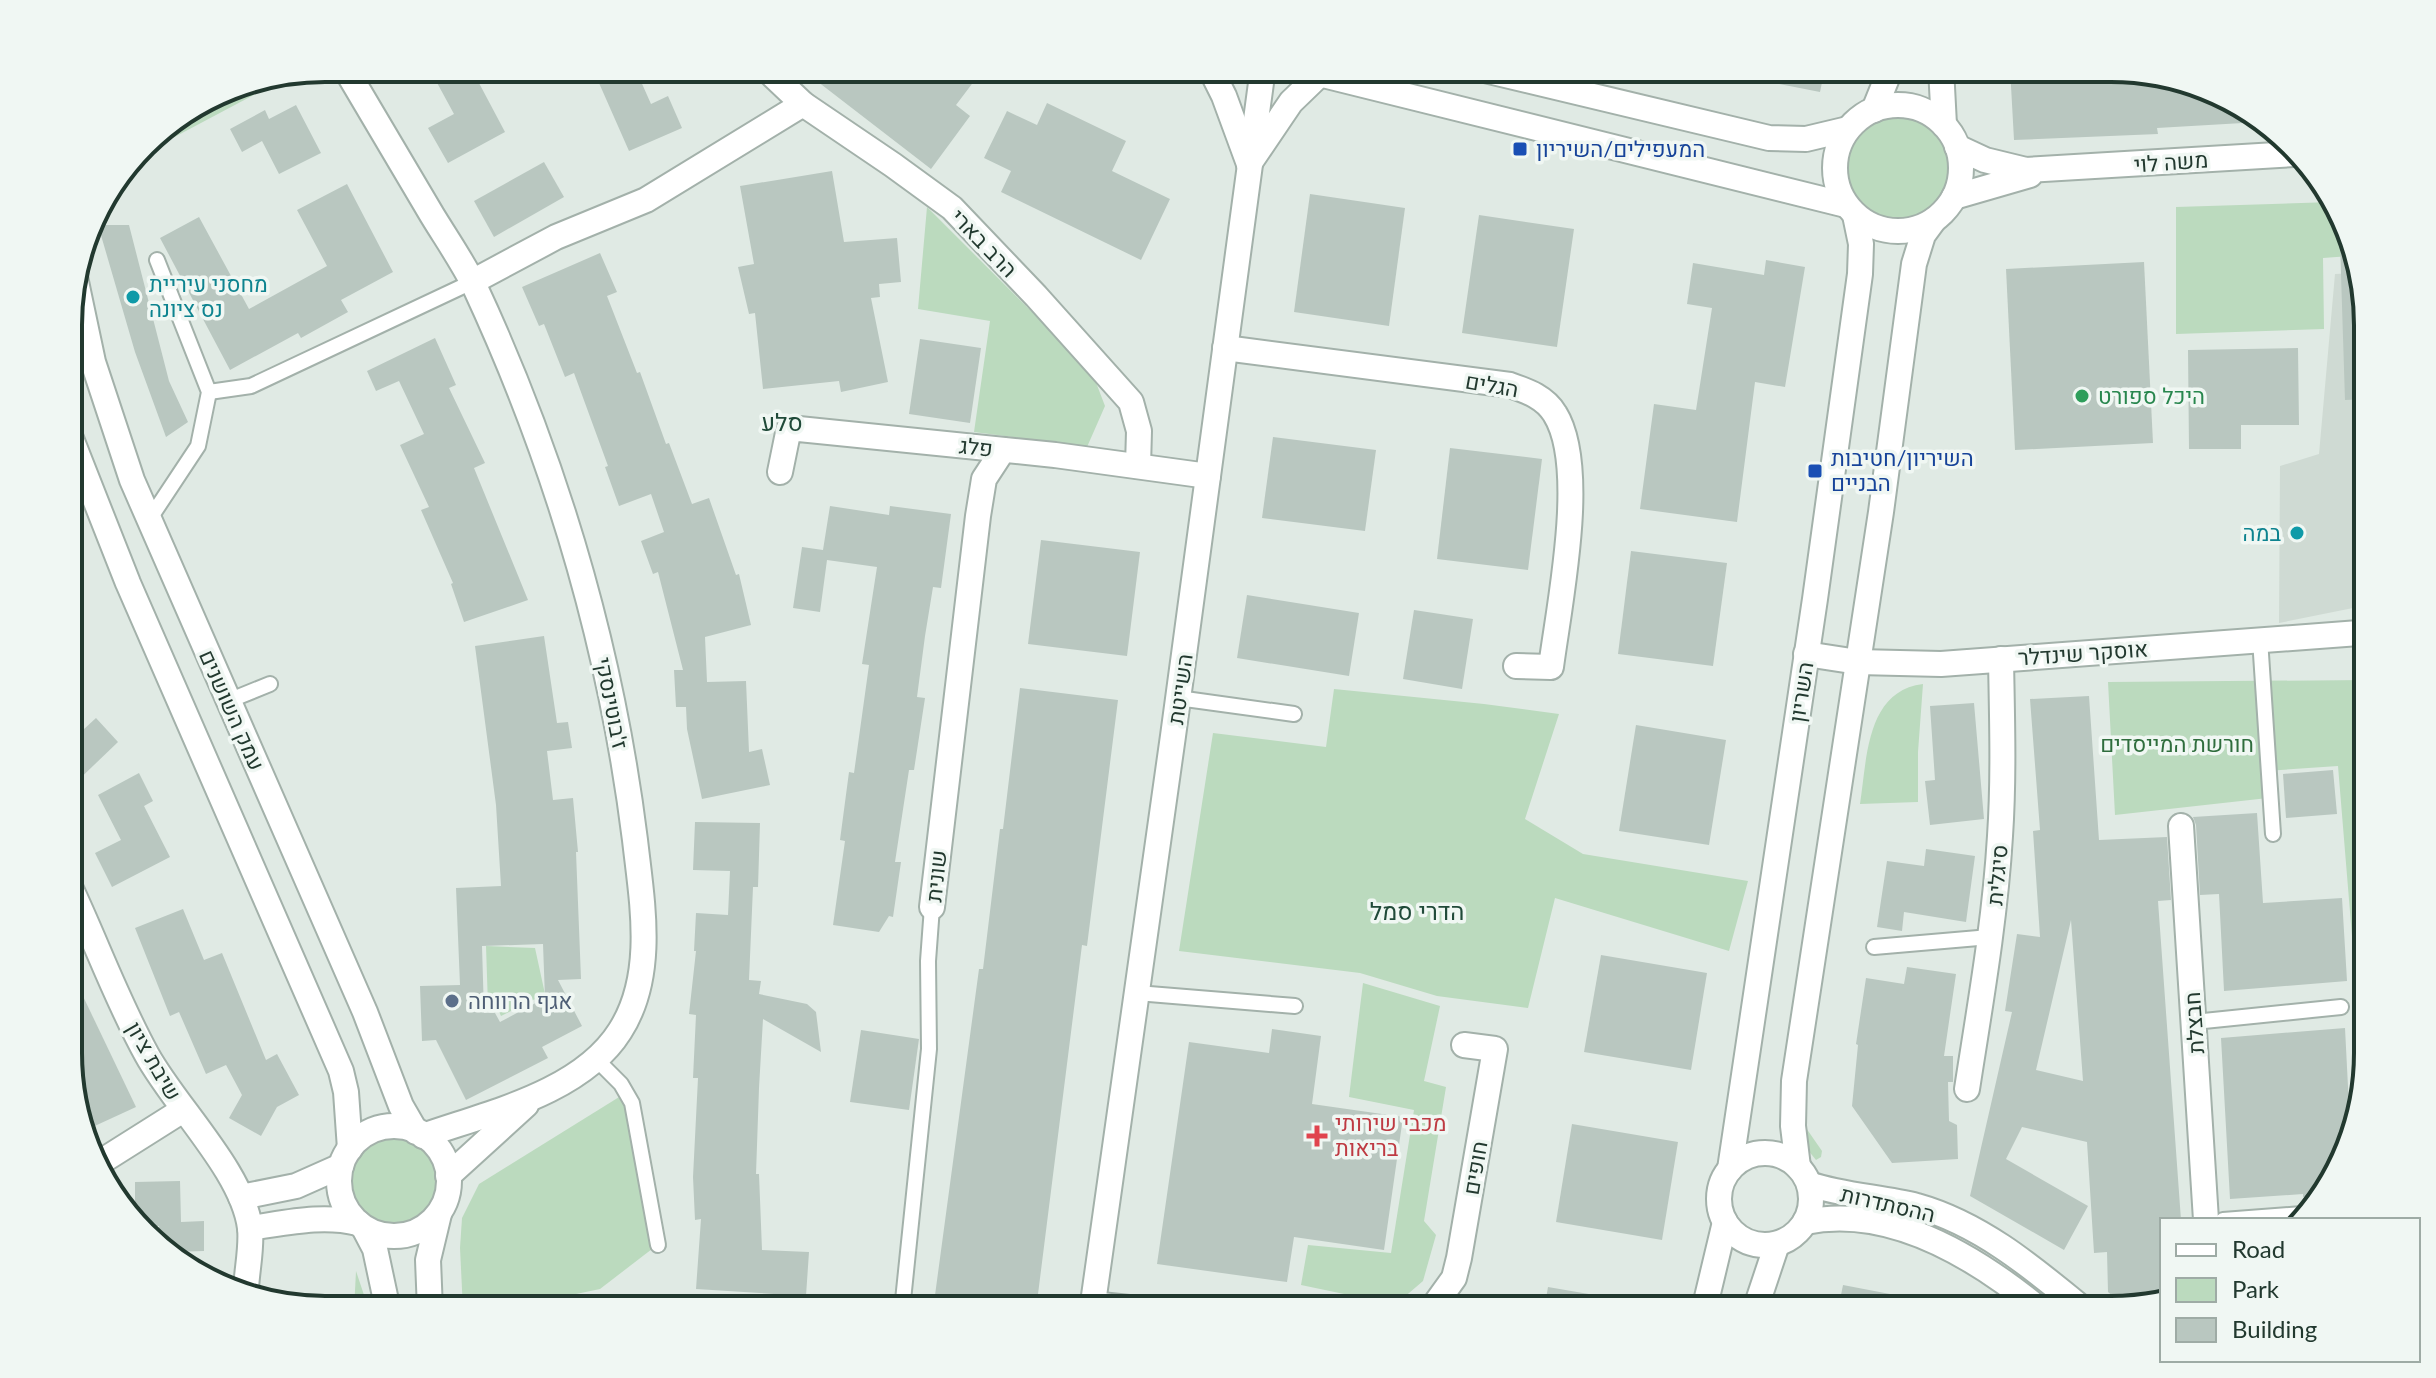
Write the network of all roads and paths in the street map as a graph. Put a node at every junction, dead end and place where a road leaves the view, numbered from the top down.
1 (353, 82) edge
2 (780, 82) edge
3 (1217, 82) edge
4 (1261, 82) edge
5 (1312, 82) edge
6 (1351, 82) edge
7 (1535, 82) edge
8 (1885, 82) edge
9 (1942, 82) edge
10 (803, 104) junction
11 (1874, 110) junction
12 (1944, 125) junction
13 (1848, 129) junction
14 (1957, 147) junction
15 (2284, 155) edge
16 (1249, 164) junction
17 (2048, 171) junction
18 (1954, 197) junction
19 (1850, 210) junction
20 (1934, 220) junction
21 (157, 260) dead end
22 (472, 282) junction
23 (83, 313) edge
24 (1225, 348) junction
25 (209, 392) junction
26 (1003, 450) junction
27 (1138, 466) junction
28 (82, 469) edge
29 (780, 472) dead end
30 (1208, 476) junction
31 (149, 520) junction
32 (2353, 633) edge
33 (2260, 639) junction
34 (1806, 654) junction
35 (2001, 659) junction
36 (1858, 662) junction
37 (1516, 666) dead end
38 (270, 684) dead end
39 (1178, 698) junction
40 (228, 701) junction
41 (1294, 714) dead end
42 (2181, 826) dead end
43 (2273, 834) dead end
44 (932, 907) joint
45 (82, 914) edge
46 (1990, 937) junction
47 (1874, 947) dead end
48 (1137, 993) junction
49 (1295, 1006) dead end
50 (2341, 1007) dead end
51 (2194, 1022) junction
52 (1464, 1045) dead end
53 (597, 1060) junction
54 (1967, 1089) dead end
55 (534, 1098) junction
56 (183, 1110) junction
57 (420, 1134) junction
58 (106, 1158) edge
59 (345, 1158) junction
60 (1730, 1169) junction
61 (1804, 1175) junction
62 (448, 1176) junction
63 (241, 1197) junction
64 (441, 1208) junction
65 (2292, 1215) edge
66 (2206, 1218) edge
67 (2249, 1218) edge
68 (1725, 1222) junction
69 (1805, 1222) junction
70 (361, 1225) junction
71 (250, 1228) junction
72 (1777, 1244) junction
73 (658, 1245) dead end
74 (246, 1283) edge
75 (1442, 1295) edge
76 (1708, 1295) edge
77 (1760, 1295) edge
78 (2021, 1295) edge
79 (2066, 1295) edge
80 (385, 1296) edge
81 (429, 1296) edge
82 (903, 1296) edge
83 (1094, 1296) edge

1 - 22 street, ז'בוטינסקי
2 - 10 street, הרב בארי
3 - 16 street
4 - 16 street, השייטת
5 - 16 street
6 - 19 street
7 - 13 street
8 - 11 street
9 - 12 street
10 - 22 street
10 - 27 street, הרב בארי
11 - 12 street
11 - 13 street
12 - 14 street
13 - 19 street
14 - 17 street, משה לוי
14 - 18 street
15 - 17 street, משה לוי
16 - 24 street, השייטת
17 - 18 street, משה לוי
18 - 20 street
19 - 20 street
19 - 34 street, השריון
20 - 36 street
21 - 25 lane
22 - 25 lane
22 - 53 street, ז'בוטינסקי
23 - 31 street, עמק השושנים
24 - 30 street, השייטת
24 - 37 street, הגלים
25 - 31 lane
26 - 27 street, פלג
26 - 29 street, פלג
26 - 44 street, שונית
27 - 30 street, פלג
28 - 59 street, עמק השושנים
30 - 39 street, השייטת
31 - 40 street, עמק השושנים
32 - 33 street, אוסקר שינדלר
33 - 35 street, אוסקר שינדלר
33 - 43 lane
34 - 36 street, אוסקר שינדלר
34 - 60 street, השריון
35 - 36 street, אוסקר שינדלר
35 - 46 street, סיגלית
36 - 61 street
38 - 40 lane
39 - 41 lane
39 - 48 street, השייטת
40 - 57 street, עמק השושנים
42 - 51 street, חבצלת
44 - 82 lane, שונית
45 - 56 street, שיבת ציון
46 - 47 lane
46 - 54 street, סיגלית
48 - 49 lane
48 - 83 street, השייטת
50 - 51 lane
51 - 66 street, חבצלת
52 - 75 street, חופים
53 - 55 street, ז'בוטינסקי
53 - 73 lane
55 - 57 street, ז'בוטינסקי
55 - 62 street, ז'בוטינסקי
56 - 58 street
56 - 63 street, שיבת ציון
57 - 59 street
57 - 62 street
59 - 63 street
59 - 70 street
60 - 61 street
60 - 68 street
61 - 69 street
61 - 79 street, ההסתדרות
62 - 64 street
63 - 71 street, שיבת ציון
64 - 70 street
64 - 81 street
65 - 67 lane
68 - 72 street
68 - 76 street
69 - 72 street
69 - 78 street, ההסתדרות
70 - 71 street
70 - 80 street
71 - 74 street, שיבת ציון
72 - 77 street

